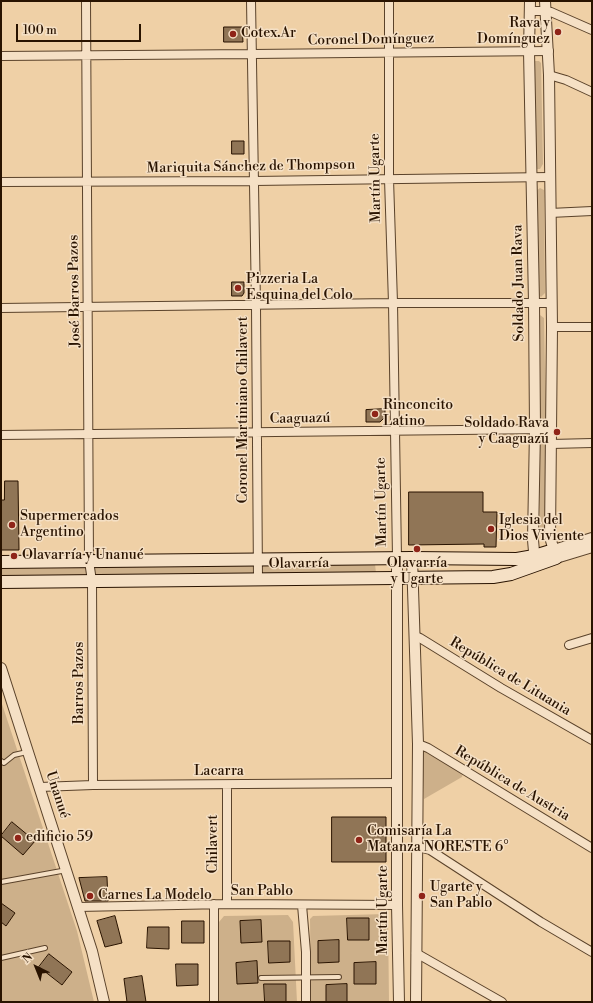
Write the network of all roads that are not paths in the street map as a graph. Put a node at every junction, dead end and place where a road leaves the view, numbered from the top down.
1 (86, 1) edge
2 (251, 1) edge
3 (390, 1) edge
4 (530, 6) edge
5 (545, 6) edge
6 (592, 30) edge
7 (529, 51) junction
8 (548, 51) junction
9 (389, 53) junction
10 (252, 54) junction
11 (86, 55) junction
12 (1, 56) edge
13 (550, 75) junction
14 (592, 92) edge
15 (532, 177) junction
16 (550, 177) junction
17 (390, 178) junction
18 (254, 181) junction
19 (1, 182) edge
20 (87, 182) junction
21 (592, 211) edge
22 (550, 213) junction
23 (393, 303) junction
24 (534, 303) junction
25 (551, 303) junction
26 (256, 306) junction
27 (89, 307) junction
28 (1, 308) edge
29 (552, 327) junction
30 (592, 327) edge
31 (551, 428) junction
32 (535, 429) junction
33 (395, 431) junction
34 (257, 433) junction
35 (89, 434) junction
36 (1, 435) edge
37 (592, 443) edge
38 (551, 444) junction
39 (592, 538) edge
40 (592, 547) edge
41 (555, 554) junction
42 (397, 558) junction
43 (412, 558) junction
44 (258, 559) junction
45 (89, 561) junction
46 (535, 561) junction
47 (1, 562) edge
48 (396, 578) junction
49 (413, 578) junction
50 (258, 580) junction
51 (1, 582) edge
52 (92, 582) junction
53 (415, 636) junction
54 (592, 638) edge
55 (569, 645) dead end
56 (1, 668) edge
57 (592, 740) edge
58 (418, 744) junction
59 (28, 752) junction
60 (1, 760) edge
61 (397, 783) junction
62 (94, 785) junction
63 (227, 785) junction
64 (40, 787) junction
65 (418, 847) junction
66 (592, 848) edge
67 (67, 870) junction
68 (1, 882) edge
69 (214, 904) junction
70 (227, 904) junction
71 (302, 905) junction
72 (397, 905) junction
73 (78, 907) junction
74 (45, 948) dead end
75 (592, 952) edge
76 (416, 953) junction
77 (1, 958) edge
78 (339, 977) dead end
79 (261, 978) dead end
80 (306, 978) junction
81 (104, 1002) edge
82 (214, 1002) edge
83 (306, 1002) edge
84 (399, 1002) edge
85 (416, 1002) edge
86 (502, 1002) edge

1 - 11 street, José Barros Pazos
2 - 10 street, Coronel Martiniano Chilavert
3 - 9 street, Martín Ugarte
4 - 5 street
4 - 7 street, Soldado Juan Rava
5 - 6 street
5 - 8 street
7 - 8 street, Coronel Domínguez
7 - 9 street, Coronel Domínguez
7 - 15 street, Soldado Juan Rava
8 - 13 street
9 - 10 street, Coronel Domínguez
9 - 17 street, Martín Ugarte
10 - 11 street, Coronel Domínguez
10 - 18 street, Coronel Martiniano Chilavert
11 - 12 street, Coronel Domínguez
11 - 20 street, José Barros Pazos
13 - 14 street
13 - 16 street
15 - 16 street, Mariquita Sánchez de Thompson
15 - 17 street, Mariquita Sánchez de Thompson
15 - 24 street, Soldado Juan Rava
16 - 22 street
17 - 18 street, Mariquita Sánchez de Thompson
17 - 23 street, Martín Ugarte
18 - 20 street, Mariquita Sánchez de Thompson
18 - 26 street, Coronel Martiniano Chilavert
19 - 20 street, Mariquita Sánchez de Thompson
20 - 27 street, José Barros Pazos
21 - 22 street
22 - 25 street
23 - 24 street
23 - 26 street
23 - 33 street, Martín Ugarte
24 - 25 street
24 - 32 street, Soldado Juan Rava
25 - 29 street
26 - 27 street
26 - 34 street, Coronel Martiniano Chilavert
27 - 28 street
27 - 35 street, José Barros Pazos
29 - 30 street
29 - 31 street
31 - 32 street, Caaguazú
31 - 38 street
32 - 33 street, Caaguazú
32 - 46 street, Soldado Juan Rava
33 - 34 street, Caaguazú
33 - 42 street, Martín Ugarte
34 - 35 street, Caaguazú
34 - 44 street, Coronel Martiniano Chilavert
35 - 36 street, Caaguazú
35 - 45 street, José Barros Pazos
37 - 38 street
38 - 41 street
39 - 41 street, Olavarría
40 - 41 street, Olavarría
41 - 46 main road, Olavarría
42 - 43 main road, Olavarría
42 - 44 main road, Olavarría
42 - 48 street, Martín Ugarte
43 - 46 main road, Olavarría
43 - 49 street
44 - 45 main road, Olavarría
44 - 50 street, Coronel Martiniano Chilavert
45 - 47 main road, Olavarría
45 - 52 street, José Barros Pazos
46 - 49 main road, Olavarría
48 - 49 main road, Olavarría
48 - 50 main road, Olavarría
48 - 61 street, Martín Ugarte
49 - 53 street
50 - 52 main road, Olavarría
51 - 52 main road, Olavarría
52 - 62 street, Barros Pazos
53 - 57 street, República de Lituania
53 - 58 street
54 - 55 street
56 - 59 street, Unanué
58 - 65 street
58 - 66 street, República de Austria
59 - 60 lane
59 - 64 street, Unanué
61 - 63 street, Lacarra
61 - 72 street, Martín Ugarte
62 - 63 street, Lacarra
62 - 64 street, Lacarra
63 - 70 street, Chilavert
64 - 67 street, Unanué
65 - 75 street
65 - 76 street
67 - 68 lane
67 - 73 street, Unanué
69 - 70 street, San Pablo
69 - 73 street, San Pablo
69 - 82 street
70 - 71 street, San Pablo
71 - 72 street, San Pablo
71 - 80 street
72 - 84 street, Martín Ugarte
73 - 81 street, Unanué
74 - 77 lane
76 - 85 street
76 - 86 street
78 - 80 lane
79 - 80 lane
80 - 83 street

